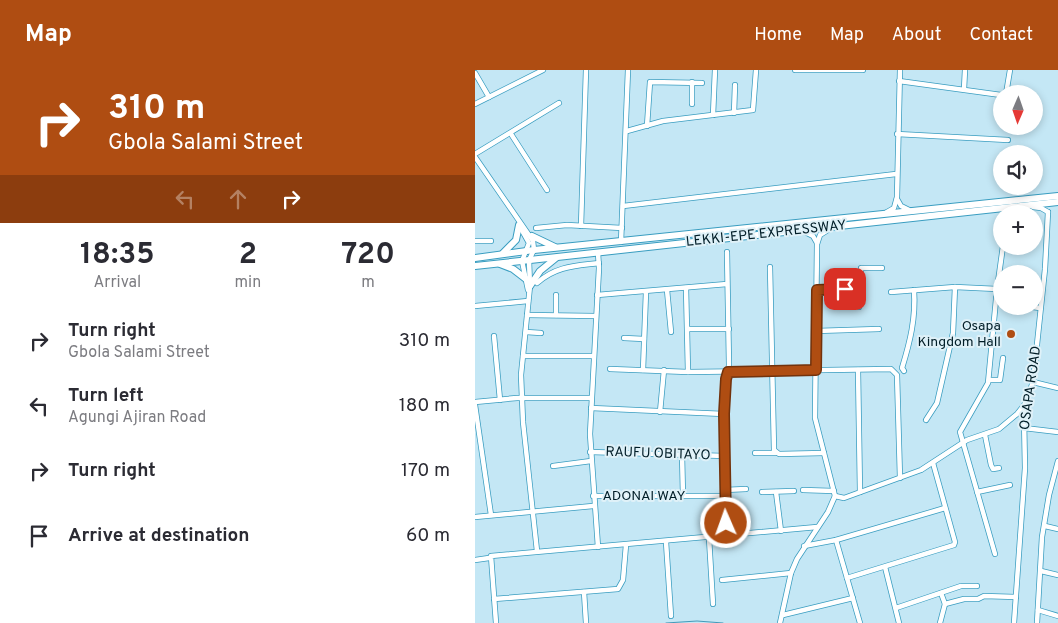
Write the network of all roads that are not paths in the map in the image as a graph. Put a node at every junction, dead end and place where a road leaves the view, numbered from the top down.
1 (543, 70) edge
2 (586, 70) edge
3 (628, 70) edge
4 (715, 70) edge
5 (756, 70) edge
6 (795, 70) edge
7 (863, 70) edge
8 (900, 70) edge
9 (965, 70) edge
10 (1010, 70) edge
11 (857, 71) edge
12 (475, 73) edge
13 (899, 81) junction
14 (692, 82) junction
15 (702, 83) dead end
16 (735, 85) dead end
17 (1008, 85) edge
18 (964, 89) junction
19 (993, 94) edge
20 (489, 97) junction
21 (559, 103) dead end
22 (475, 104) edge
23 (692, 104) dead end
24 (734, 113) junction
25 (713, 115) junction
26 (647, 126) junction
27 (627, 132) junction
28 (511, 134) junction
29 (897, 134) junction
30 (1007, 140) dead end
31 (475, 155) edge
32 (896, 174) junction
33 (547, 190) dead end
34 (1058, 196) edge
35 (897, 197) junction
36 (1058, 203) edge
37 (1037, 205) edge
38 (623, 206) junction
39 (1043, 209) edge
40 (920, 211) junction
41 (993, 212) edge
42 (1048, 212) junction
43 (515, 215) junction
44 (874, 216) junction
45 (519, 225) junction
46 (581, 226) junction
47 (837, 226) junction
48 (536, 228) dead end
49 (622, 228) junction
50 (801, 231) junction
51 (532, 236) junction
52 (475, 241) edge
53 (491, 241) dead end
54 (621, 242) junction
55 (817, 244) junction
56 (592, 245) junction
57 (571, 248) junction
58 (727, 252) dead end
59 (598, 253) junction
60 (528, 255) junction
61 (560, 256) junction
62 (475, 258) edge
63 (490, 260) junction
64 (599, 263) junction
65 (475, 265) edge
66 (770, 267) dead end
67 (882, 268) dead end
68 (526, 279) junction
69 (727, 284) junction
70 (534, 285) junction
71 (1043, 285) edge
72 (955, 287) junction
73 (687, 288) junction
74 (859, 289) junction
75 (993, 289) edge
76 (667, 290) junction
77 (817, 290) junction
78 (914, 290) junction
79 (646, 292) junction
80 (891, 292) dead end
81 (529, 294) junction
82 (597, 295) junction
83 (556, 296) dead end
84 (528, 301) junction
85 (475, 306) edge
86 (859, 307) dead end
87 (527, 315) junction
88 (556, 315) junction
89 (998, 315) edge
90 (1039, 315) edge
91 (595, 316) junction
92 (687, 329) junction
93 (729, 329) junction
94 (879, 329) dead end
95 (816, 331) junction
96 (526, 332) junction
97 (671, 332) dead end
98 (541, 333) dead end
99 (494, 336) dead end
100 (624, 338) dead end
101 (644, 338) junction
102 (523, 356) junction
103 (593, 356) junction
104 (1003, 358) dead end
105 (610, 369) dead end
106 (643, 370) junction
107 (664, 370) junction
108 (772, 370) junction
109 (816, 370) junction
110 (858, 370) junction
111 (904, 371) dead end
112 (688, 372) junction
113 (728, 372) junction
114 (989, 380) junction
115 (1033, 382) junction
116 (1058, 388) edge
117 (522, 398) junction
118 (591, 398) junction
119 (500, 400) junction
120 (1025, 403) junction
121 (475, 404) edge
122 (591, 408) junction
123 (660, 412) junction
124 (724, 414) junction
125 (1017, 414) junction
126 (1024, 418) junction
127 (926, 420) dead end
128 (1024, 428) junction
129 (1058, 432) edge
130 (985, 435) junction
131 (963, 442) junction
132 (775, 451) junction
133 (591, 452) junction
134 (755, 453) dead end
135 (824, 453) junction
136 (682, 454) junction
137 (725, 456) junction
138 (591, 461) junction
139 (1058, 461) edge
140 (933, 463) junction
141 (553, 466) dead end
142 (999, 468) dead end
143 (1056, 474) edge
144 (900, 478) junction
145 (1010, 485) dead end
146 (746, 489) dead end
147 (725, 490) junction
148 (803, 490) dead end
149 (794, 491) dead end
150 (762, 492) dead end
151 (776, 492) junction
152 (860, 492) junction
153 (977, 492) junction
154 (834, 494) junction
155 (593, 496) junction
156 (683, 496) junction
157 (725, 496) junction
158 (593, 506) junction
159 (945, 508) junction
160 (534, 510) junction
161 (491, 515) junction
162 (475, 517) edge
163 (1045, 526) junction
164 (817, 527) junction
165 (1058, 529) edge
166 (781, 531) junction
167 (727, 536) junction
168 (709, 538) junction
169 (836, 540) junction
170 (666, 542) junction
171 (626, 545) junction
172 (804, 546) junction
173 (598, 547) junction
174 (537, 551) junction
175 (995, 554) dead end
176 (489, 558) junction
177 (475, 560) edge
178 (885, 567) junction
179 (1041, 571) junction
180 (791, 573) junction
181 (1058, 574) edge
182 (847, 578) junction
183 (723, 580) dead end
184 (977, 586) dead end
185 (584, 592) junction
186 (941, 593) junction
187 (1016, 597) junction
188 (853, 598) junction
189 (494, 599) junction
190 (713, 604) dead end
191 (945, 604) junction
192 (896, 608) junction
193 (1038, 610) junction
194 (671, 616) dead end
195 (783, 616) junction
196 (1058, 616) edge
197 (496, 623) edge
198 (586, 623) edge
199 (780, 623) edge
200 (860, 623) edge
201 (899, 623) edge
202 (940, 623) edge
203 (1014, 623) edge
204 (1037, 623) edge

1 - 20 street
2 - 46 street
3 - 27 street
4 - 25 street
5 - 24 street
6 - 11 street
7 - 11 street
8 - 13 street
9 - 18 street
10 - 17 street
12 - 20 street
13 - 18 street
13 - 29 street
14 - 15 street
14 - 23 street
14 - 26 street
16 - 24 street
18 - 19 street
20 - 22 street
21 - 28 street
24 - 25 street
25 - 26 street
26 - 27 street
27 - 38 street
28 - 31 street
28 - 33 street
29 - 30 street
29 - 32 street
31 - 43 street
32 - 35 street
32 - 38 street
34 - 40 highway, LEKKI-EPE EXPRESSWAY
35 - 40 street
35 - 44 street
36 - 37 highway, LEKKI-EPE EXPRESSWAY
36 - 42 street
38 - 49 street
39 - 42 street
40 - 44 highway, LEKKI-EPE EXPRESSWAY
41 - 47 highway, LEKKI-EPE EXPRESSWAY
42 - 71 street, OSAPA ROAD
43 - 45 street
43 - 51 street
44 - 54 highway, LEKKI-EPE EXPRESSWAY
45 - 60 street
45 - 63 highway
46 - 48 street
46 - 49 street
47 - 50 highway, LEKKI-EPE EXPRESSWAY
47 - 55 street
49 - 54 street
50 - 55 street
50 - 59 highway, LEKKI-EPE EXPRESSWAY
51 - 57 highway
51 - 60 street
52 - 53 street
54 - 56 highway, LEKKI-EPE EXPRESSWAY
55 - 77 street
56 - 57 highway, LEKKI-EPE EXPRESSWAY
56 - 60 highway
57 - 60 highway, LEKKI-EPE EXPRESSWAY
58 - 69 street
59 - 61 highway, LEKKI-EPE EXPRESSWAY
59 - 64 street
60 - 61 highway, LEKKI-EPE EXPRESSWAY
60 - 63 highway, LEKKI-EPE EXPRESSWAY
60 - 63 highway, LEKKI-EPE EXPRESSWAY
60 - 65 highway
60 - 68 street
60 - 70 street
61 - 70 highway
62 - 63 highway, LEKKI-EPE EXPRESSWAY
63 - 65 highway, LEKKI-EPE EXPRESSWAY
63 - 68 highway
64 - 70 street
64 - 82 street
66 - 108 street
67 - 74 street
68 - 81 street
69 - 73 street
69 - 93 street
70 - 81 street
72 - 75 street
72 - 78 street
72 - 127 street
73 - 76 street
73 - 92 street
74 - 77 street
74 - 86 street
76 - 79 street
76 - 97 street
77 - 95 street
78 - 80 street
78 - 111 street
79 - 82 street
79 - 101 street
81 - 84 street
82 - 91 street
83 - 88 street
84 - 85 street
84 - 87 street
87 - 88 street
87 - 96 street
88 - 91 street
89 - 114 street
90 - 115 street, OSAPA ROAD
91 - 103 street
92 - 93 street
92 - 112 street
93 - 113 street
94 - 95 street
95 - 109 street
96 - 98 street
96 - 102 street
99 - 119 street
100 - 101 street
101 - 106 street
102 - 103 street
102 - 117 street
103 - 118 street
104 - 114 street
105 - 106 street
106 - 107 street
107 - 112 street
107 - 123 street
108 - 109 street
108 - 113 street
108 - 132 street
109 - 110 street
109 - 135 street
110 - 144 street
110 - 152 street
112 - 113 street
113 - 124 street
114 - 131 street
115 - 116 street
115 - 120 street, OSAPA ROAD
117 - 118 street
117 - 119 street
117 - 160 street
118 - 122 street
119 - 121 street
120 - 125 street
120 - 126 street, OSAPA ROAD
121 - 161 street
122 - 123 street
122 - 133 street
123 - 124 street
124 - 137 street
125 - 126 street
125 - 130 street
126 - 128 street, OSAPA ROAD
128 - 129 street
128 - 187 street, OSAPA ROAD
130 - 131 street
130 - 142 street
131 - 140 street
131 - 153 street
132 - 134 street
132 - 135 street
133 - 136 street, RAUFU OBITAYO
133 - 138 street
135 - 154 street
136 - 137 street, RAUFU OBITAYO
136 - 156 street
137 - 147 street
138 - 141 street
138 - 155 street
139 - 143 street
140 - 144 street
140 - 159 street
143 - 163 street
144 - 152 street
145 - 153 street
146 - 147 street
147 - 157 street
148 - 154 street
149 - 151 street
150 - 151 street
151 - 166 street
152 - 154 street
153 - 175 street
154 - 164 street
155 - 156 street, ADONAI WAY
155 - 158 street
156 - 157 street, ADONAI WAY
157 - 167 street
158 - 160 street
158 - 173 street
159 - 169 street
159 - 178 street
160 - 161 street
160 - 174 street
161 - 162 street
163 - 165 street
163 - 179 street
164 - 166 street
164 - 172 street
166 - 167 street
167 - 168 street
168 - 170 street
168 - 190 street
169 - 172 street
169 - 182 street
170 - 171 street
170 - 194 street
171 - 173 street
171 - 185 street
172 - 180 street
173 - 174 street
174 - 176 street
176 - 177 street
176 - 189 street
178 - 182 street
178 - 192 street
179 - 181 street
179 - 193 street
180 - 183 street
180 - 195 street
182 - 188 street
184 - 186 street
185 - 189 street
185 - 198 street
186 - 191 street
186 - 192 street
187 - 191 street
187 - 203 street, OSAPA ROAD
188 - 195 street
188 - 200 street
189 - 197 street
191 - 202 street
192 - 201 street
193 - 196 street
193 - 204 street
195 - 199 street

